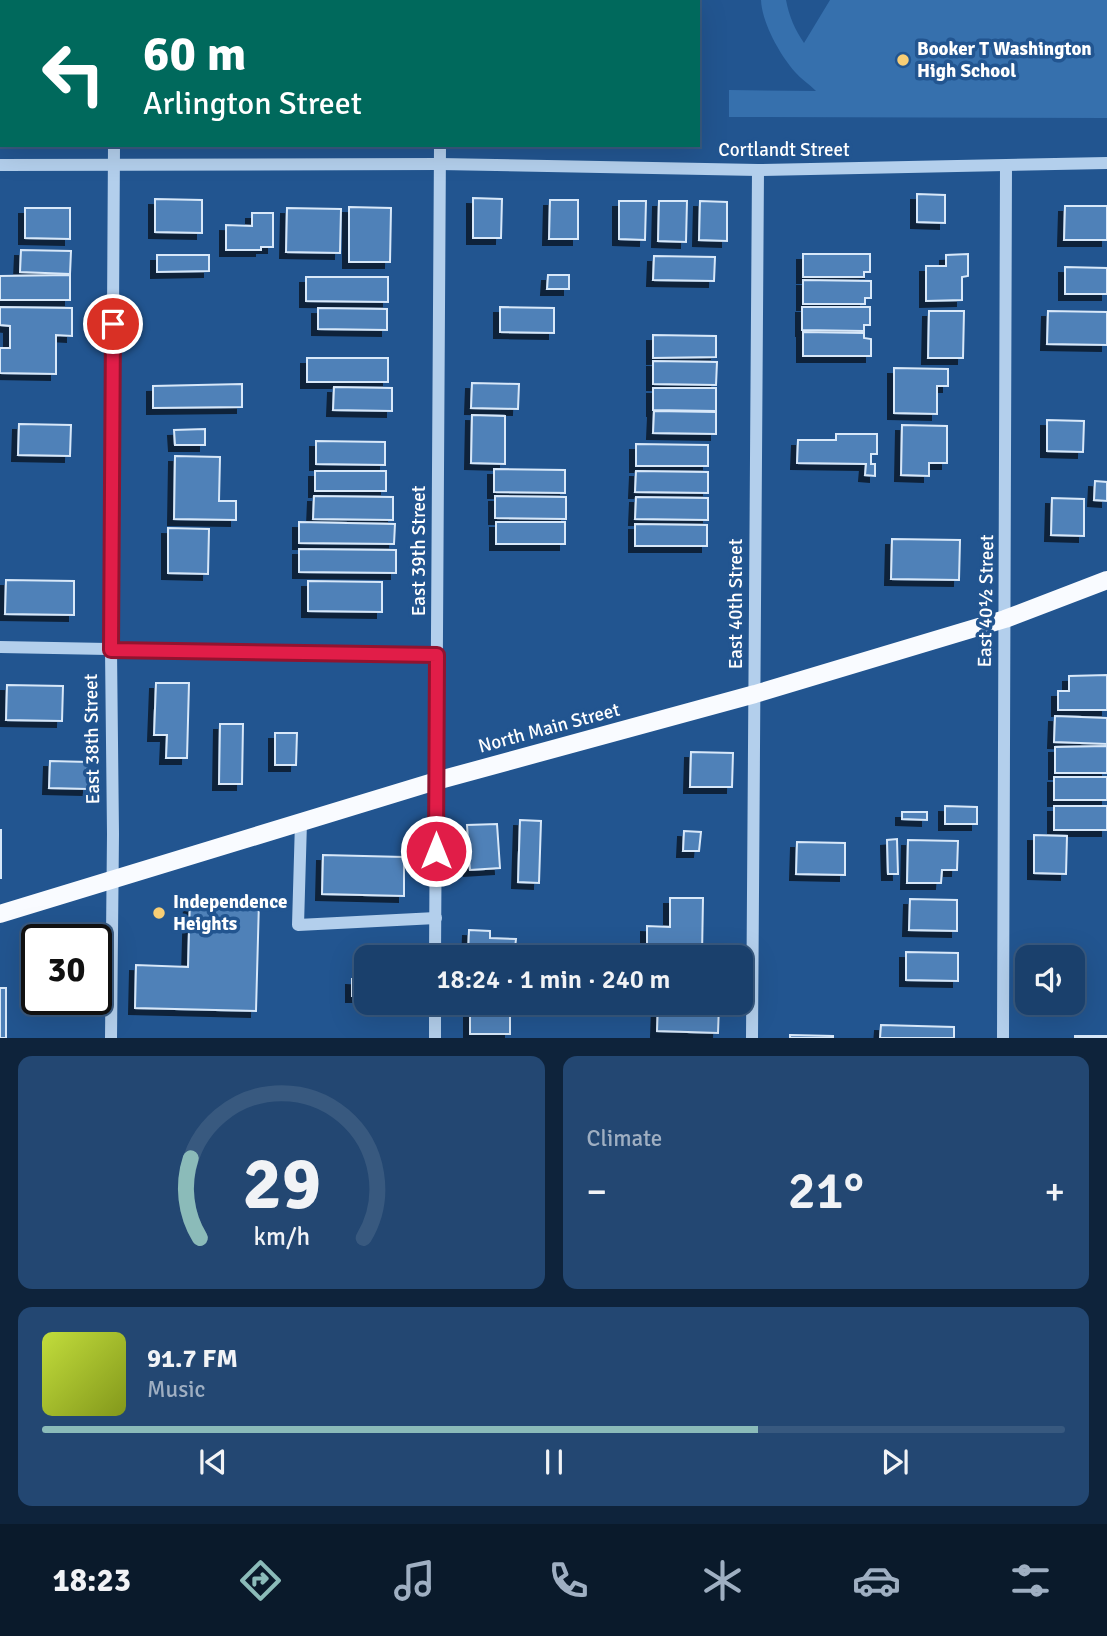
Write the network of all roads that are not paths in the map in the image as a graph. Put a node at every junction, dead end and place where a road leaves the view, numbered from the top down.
1 (114, 147) edge
2 (440, 147) edge
3 (1107, 163) edge
4 (114, 164) junction
5 (440, 164) junction
6 (0, 165) edge
7 (1006, 166) junction
8 (758, 170) junction
9 (1107, 580) edge
10 (1005, 619) junction
11 (0, 647) edge
12 (111, 650) junction
13 (437, 655) junction
14 (755, 694) junction
15 (436, 780) junction
16 (301, 822) junction
17 (113, 880) junction
18 (0, 914) edge
19 (436, 918) junction
20 (435, 945) edge
21 (435, 1015) edge
22 (111, 1038) edge
23 (435, 1038) edge
24 (752, 1038) edge
25 (1003, 1038) edge

1 - 4 street, East 38th Street
2 - 5 street, East 39th Street
3 - 7 street, Cortlandt Street
4 - 5 street, Cortlandt Street
4 - 6 street, Cortlandt Street
4 - 12 street, East 38th Street
5 - 8 street, Cortlandt Street
5 - 13 street, East 39th Street
7 - 8 street, Cortlandt Street
7 - 10 street, East 40½ Street
8 - 14 street, East 40th Street
9 - 10 main road, North Main Street
10 - 14 main road, North Main Street
10 - 25 street, East 40½ Street
11 - 12 street
12 - 13 street
12 - 17 street, East 38th Street
13 - 15 street, East 39th Street
14 - 15 main road, North Main Street
14 - 24 street, East 40th Street
15 - 16 main road, North Main Street
15 - 19 street, East 39th Street
16 - 17 main road, North Main Street
16 - 19 street
17 - 18 main road, North Main Street
17 - 22 street, East 38th Street
19 - 20 street, East 39th Street
21 - 23 street

